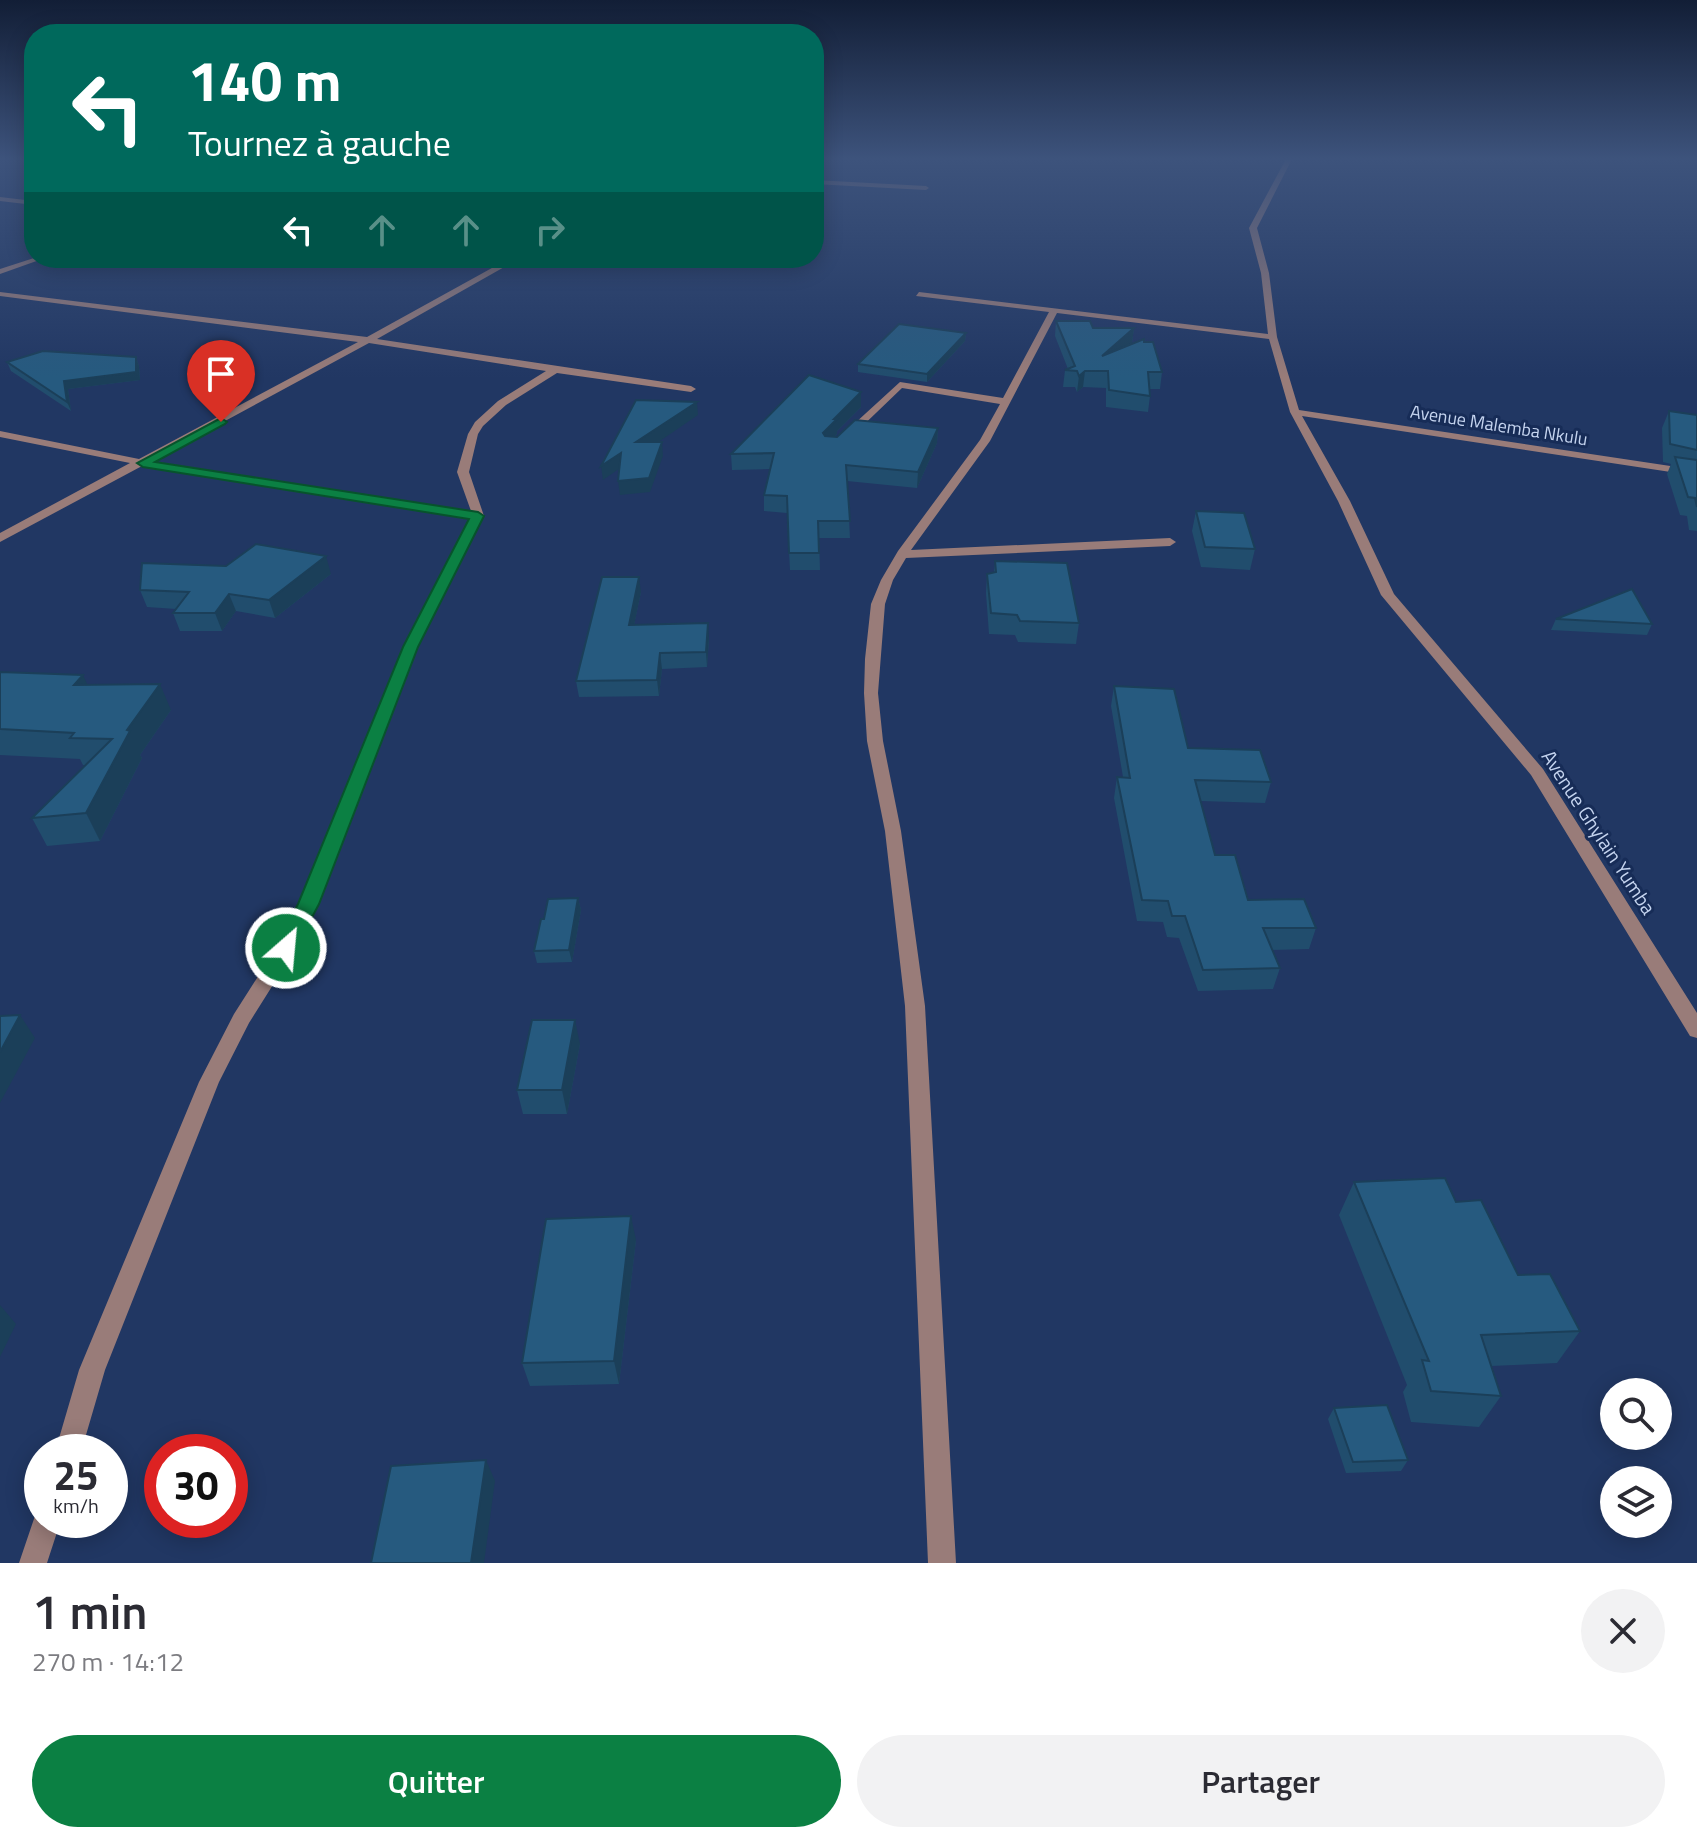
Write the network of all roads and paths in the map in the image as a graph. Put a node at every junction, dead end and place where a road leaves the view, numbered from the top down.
1 (1254, 232) edge
2 (24, 264) edge
3 (497, 268) edge
4 (0, 272) edge
5 (0, 294) edge
6 (919, 294) dead end
7 (1055, 309) junction
8 (1273, 337) junction
9 (368, 340) junction
10 (555, 370) junction
11 (691, 389) dead end
12 (1007, 402) junction
13 (1295, 412) junction
14 (0, 434) edge
15 (842, 439) edge
16 (143, 463) junction
17 (1697, 473) edge
18 (478, 516) junction
19 (0, 538) edge
20 (1170, 542) dead end
21 (902, 554) junction
22 (1697, 1030) edge
23 (73, 1434) edge
24 (41, 1538) edge
25 (33, 1563) edge
26 (942, 1563) edge

1 - 8 street, Avenue Ghylain Yumba
2 - 4 street
3 - 9 street
5 - 9 street
6 - 7 street
7 - 8 street
7 - 12 street
8 - 13 street, Avenue Ghylain Yumba
9 - 10 street
9 - 16 street
10 - 11 street
10 - 18 street
12 - 15 street
12 - 21 street
13 - 17 street, Avenue Malemba Nkulu
13 - 22 street, Avenue Ghylain Yumba
14 - 16 street
16 - 18 street
16 - 19 street
18 - 23 street
20 - 21 street
21 - 26 street
24 - 25 street

